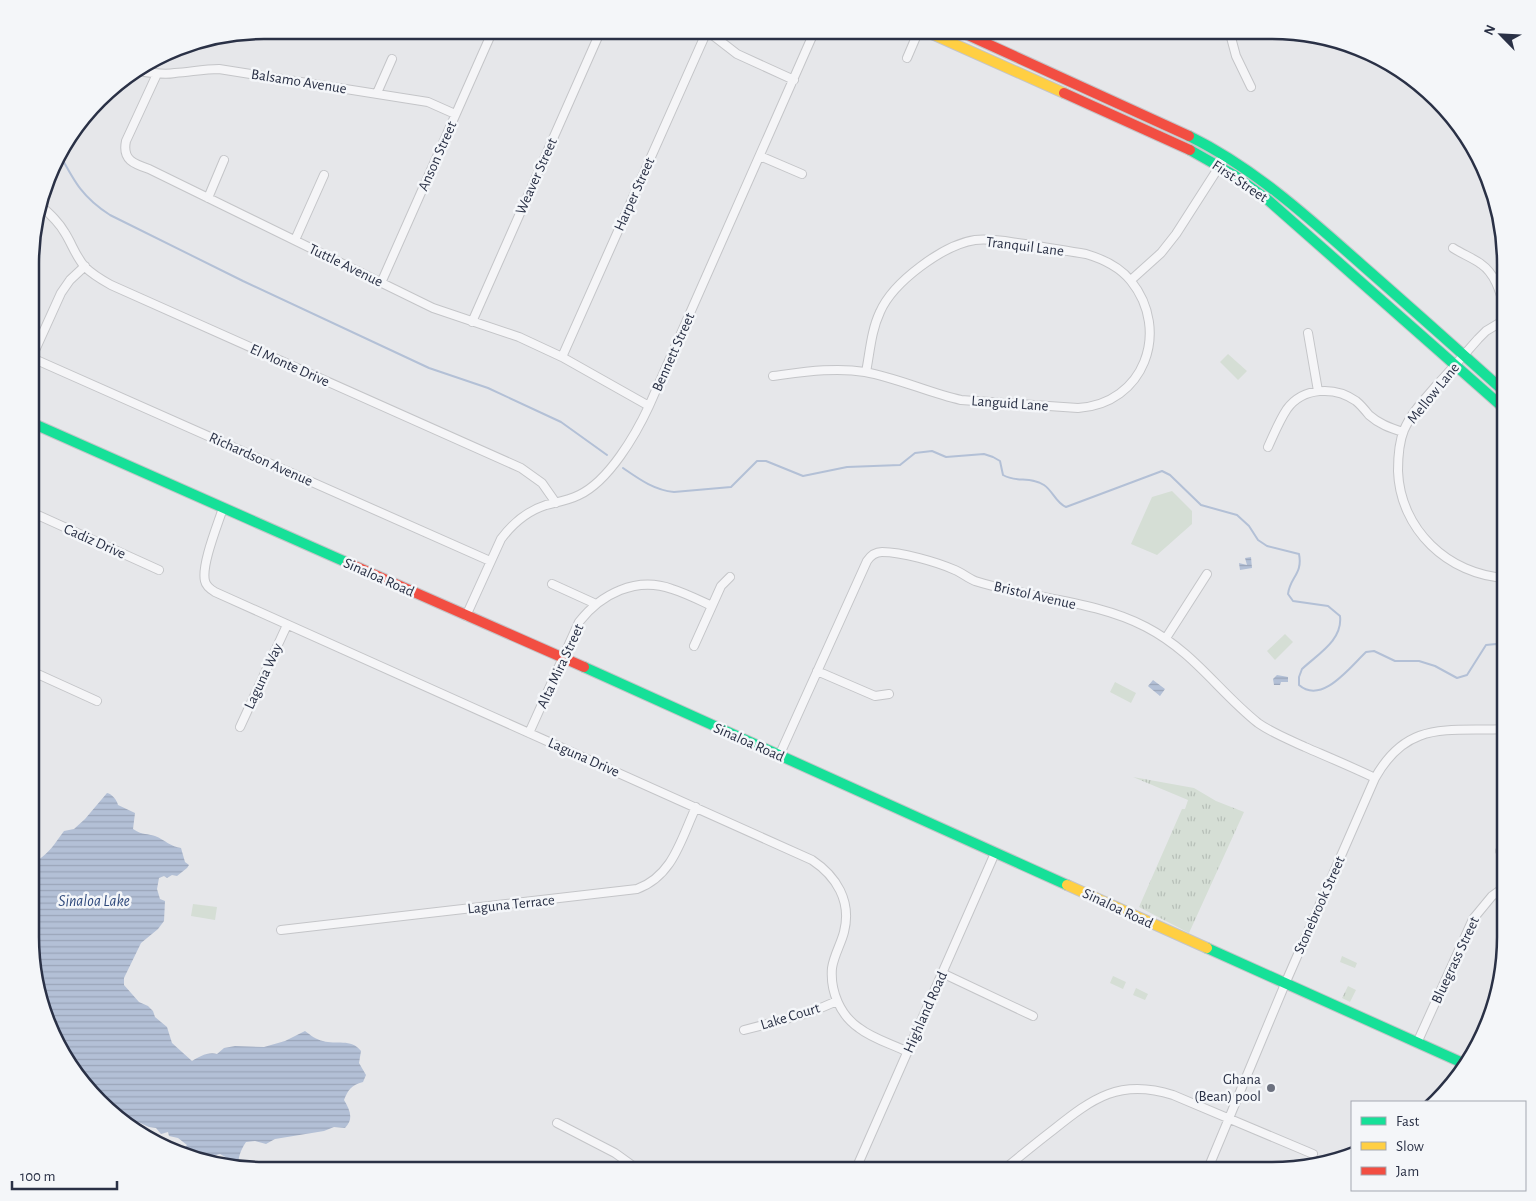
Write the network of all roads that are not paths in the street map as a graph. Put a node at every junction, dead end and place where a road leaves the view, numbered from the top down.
1 (489, 39) edge
2 (597, 39) edge
3 (702, 39) edge
4 (718, 39) edge
5 (811, 39) edge
6 (915, 39) edge
7 (943, 39) edge
8 (977, 39) edge
9 (1231, 39) edge
10 (907, 58) dead end
11 (392, 59) dead end
12 (146, 72) edge
13 (157, 74) junction
14 (794, 80) junction
15 (1251, 87) dead end
16 (377, 93) junction
17 (455, 114) junction
18 (760, 156) junction
19 (1226, 156) junction
20 (224, 160) dead end
21 (1219, 167) junction
22 (802, 174) dead end
23 (324, 175) dead end
24 (208, 198) junction
25 (45, 210) edge
26 (295, 240) junction
27 (1453, 248) dead end
28 (85, 266) junction
29 (1131, 280) junction
30 (381, 283) junction
31 (1497, 284) edge
32 (472, 322) junction
33 (1497, 324) edge
34 (1308, 333) dead end
35 (39, 342) edge
36 (1464, 355) junction
37 (562, 357) junction
38 (39, 360) edge
39 (1455, 365) junction
40 (866, 372) junction
41 (773, 376) dead end
42 (1497, 385) edge
43 (1318, 391) junction
44 (1497, 402) edge
45 (649, 406) junction
46 (39, 426) edge
47 (1403, 432) junction
48 (1268, 447) dead end
49 (556, 503) junction
50 (223, 508) junction
51 (39, 515) edge
52 (490, 561) junction
53 (159, 570) dead end
54 (1207, 574) dead end
55 (730, 577) dead end
56 (1497, 577) edge
57 (552, 584) dead end
58 (596, 604) junction
59 (712, 606) junction
60 (466, 616) junction
61 (287, 625) junction
62 (1166, 638) junction
63 (694, 646) dead end
64 (563, 658) junction
65 (817, 671) junction
66 (39, 675) edge
67 (889, 694) dead end
68 (97, 701) dead end
69 (240, 727) dead end
70 (1497, 730) edge
71 (529, 733) junction
72 (779, 756) junction
73 (1375, 778) junction
74 (696, 807) junction
75 (995, 852) junction
76 (1497, 892) edge
77 (280, 930) dead end
78 (942, 973) junction
79 (1285, 984) junction
80 (837, 1001) junction
81 (1033, 1016) dead end
82 (744, 1030) dead end
83 (1417, 1043) junction
84 (908, 1052) junction
85 (1459, 1062) edge
86 (1229, 1119) junction
87 (557, 1123) dead end
88 (1313, 1154) dead end
89 (628, 1162) edge
90 (859, 1162) edge
91 (1013, 1162) edge
92 (1211, 1162) edge

1 - 17 street, Anson Street
2 - 32 street, Weaver Street
3 - 37 street, Harper Street
4 - 14 street
5 - 14 street, Bennett Street
6 - 10 street
7 - 21 street, First Street
8 - 19 street, First Street
9 - 15 street
11 - 16 street
12 - 13 street, Balsamo Avenue
13 - 16 street, Balsamo Avenue
13 - 24 street, Tuttle Avenue
14 - 18 street, Bennett Street
16 - 17 street, Balsamo Avenue
17 - 30 street, Anson Street
18 - 22 street
18 - 45 street, Bennett Street
19 - 21 street
19 - 36 street, First Street
20 - 24 street
21 - 29 street
21 - 39 street, First Street
23 - 26 street
24 - 26 street, Tuttle Avenue
25 - 28 street, El Monte Drive
26 - 30 street, Tuttle Avenue
27 - 31 street
28 - 35 street
28 - 49 street, El Monte Drive
29 - 40 street, Tranquil Lane
29 - 40 street, Languid Lane
30 - 32 street, Tuttle Avenue
32 - 37 street, Tuttle Avenue
33 - 36 street, Mellow Lane
34 - 43 street
36 - 39 street, Mellow Lane
36 - 42 street, First Street
37 - 45 street, Tuttle Avenue
38 - 52 street, Richardson Avenue
39 - 44 street, First Street
39 - 47 street, Mellow Lane
40 - 41 street, Languid Lane
43 - 47 street
43 - 48 street
45 - 49 street, Bennett Street
46 - 50 street, Sinaloa Road
47 - 56 street, Mellow Lane
49 - 52 street, Bennett Street
50 - 60 street, Sinaloa Road
50 - 61 street, Laguna Drive
51 - 53 street, Cadiz Drive
52 - 60 street, Bennett Street
54 - 62 street
55 - 59 street
57 - 58 street
58 - 59 street, Alta Mira Street
58 - 64 street, Alta Mira Street
59 - 63 street
60 - 64 street, Sinaloa Road
61 - 69 street, Laguna Way
61 - 71 street, Laguna Drive
62 - 65 street, Bristol Avenue
62 - 73 street, Bristol Avenue
64 - 71 street, Alta Mira Street
64 - 72 street, Sinaloa Road
65 - 67 street
65 - 72 street, Bristol Avenue
66 - 68 street
70 - 73 street, Stonebrook Street
71 - 74 street, Laguna Drive
72 - 75 street, Sinaloa Road
73 - 79 street, Stonebrook Street
74 - 77 street, Laguna Terrace
74 - 80 street, Laguna Drive
75 - 78 street, Highland Road
75 - 79 street, Sinaloa Road
76 - 83 street, Bluegrass Street
78 - 81 street
78 - 84 street, Highland Road
79 - 83 street, Sinaloa Road
79 - 86 street, Stonebrook Street
80 - 82 street, Lake Court
80 - 84 street, Laguna Drive
83 - 85 street, Sinaloa Road
84 - 90 street, Highland Road
86 - 88 street
86 - 91 street
86 - 92 street, Stonebrook Street
87 - 89 street

